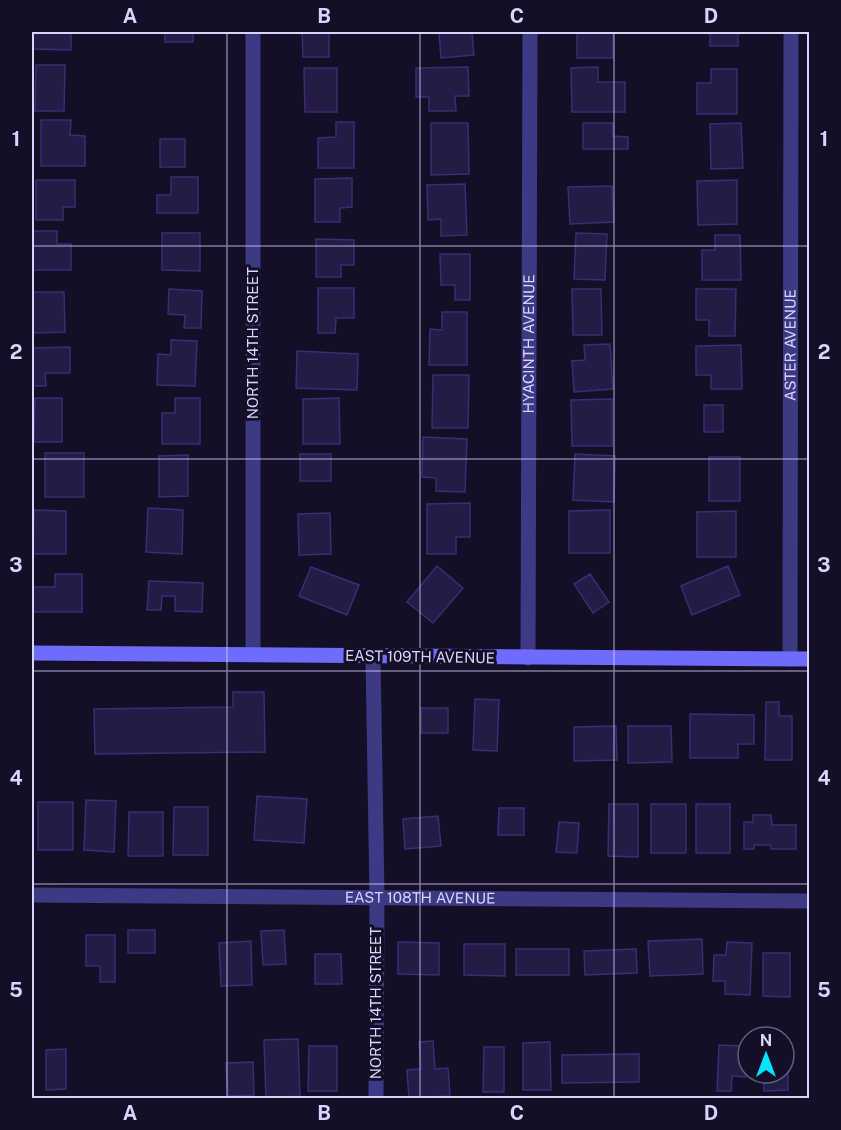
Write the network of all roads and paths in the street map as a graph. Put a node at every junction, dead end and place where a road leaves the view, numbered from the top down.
1 (253, 32) edge
2 (530, 32) edge
3 (791, 32) edge
4 (32, 653) edge
5 (253, 654) junction
6 (373, 656) junction
7 (528, 658) junction
8 (790, 659) junction
9 (810, 659) edge
10 (32, 896) edge
11 (377, 896) junction
12 (810, 901) edge
13 (376, 1098) edge

1 - 5 street, NORTH 14TH STREET
2 - 7 street, HYACINTH AVENUE
3 - 8 street, ASTER AVENUE
4 - 5 street, EAST 109TH AVENUE
5 - 6 street, EAST 109TH AVENUE
6 - 7 street, EAST 109TH AVENUE
6 - 11 street, NORTH 14TH STREET
7 - 8 street, EAST 109TH AVENUE
8 - 9 street, EAST 109TH AVENUE
10 - 11 street, EAST 108TH AVENUE
11 - 12 street, EAST 108TH AVENUE
11 - 13 street, NORTH 14TH STREET

